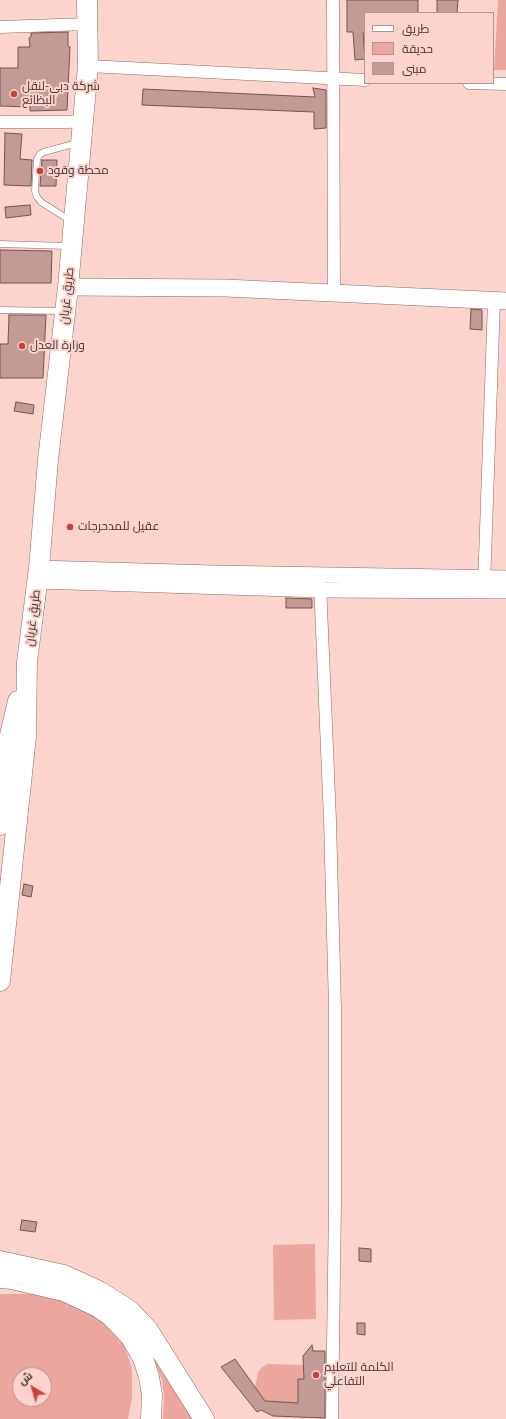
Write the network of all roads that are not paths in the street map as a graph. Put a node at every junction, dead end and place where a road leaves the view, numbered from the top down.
1 (88, 0) edge
2 (333, 0) edge
3 (88, 24) junction
4 (0, 28) edge
5 (88, 66) junction
6 (333, 79) junction
7 (364, 80) edge
8 (494, 84) edge
9 (506, 84) edge
10 (83, 121) junction
11 (0, 122) edge
12 (81, 142) junction
13 (74, 223) junction
14 (0, 244) edge
15 (72, 246) junction
16 (68, 287) junction
17 (334, 293) junction
18 (500, 301) edge
19 (0, 310) edge
20 (65, 311) junction
21 (38, 575) junction
22 (506, 578) edge
23 (320, 583) junction
24 (484, 585) junction
25 (506, 591) edge
26 (12, 736) edge
27 (0, 824) edge
28 (0, 981) edge
29 (0, 1261) edge
30 (0, 1278) edge
31 (151, 1419) edge
32 (204, 1419) edge
33 (332, 1419) edge

1 - 3 highway, طريق غريان
2 - 6 street
3 - 4 street
3 - 5 highway, طريق غريان
5 - 6 street
5 - 10 highway, طريق غريان
6 - 7 street
6 - 17 street
8 - 9 street
10 - 11 street
10 - 12 highway, طريق غريان
12 - 13 highway, طريق غريان
12 - 13 lane
13 - 15 highway, طريق غريان
14 - 15 lane
15 - 16 highway, طريق غريان
16 - 17 main road
16 - 20 highway, طريق غريان
17 - 18 main road
18 - 24 street
19 - 20 lane
20 - 21 highway, طريق غريان
21 - 23 street
21 - 26 highway, طريق غريان
22 - 24 street
23 - 24 street
23 - 33 street
24 - 25 street
26 - 27 highway, طريق غريان
26 - 28 highway, طريق غريان
29 - 32 highway
30 - 31 highway

